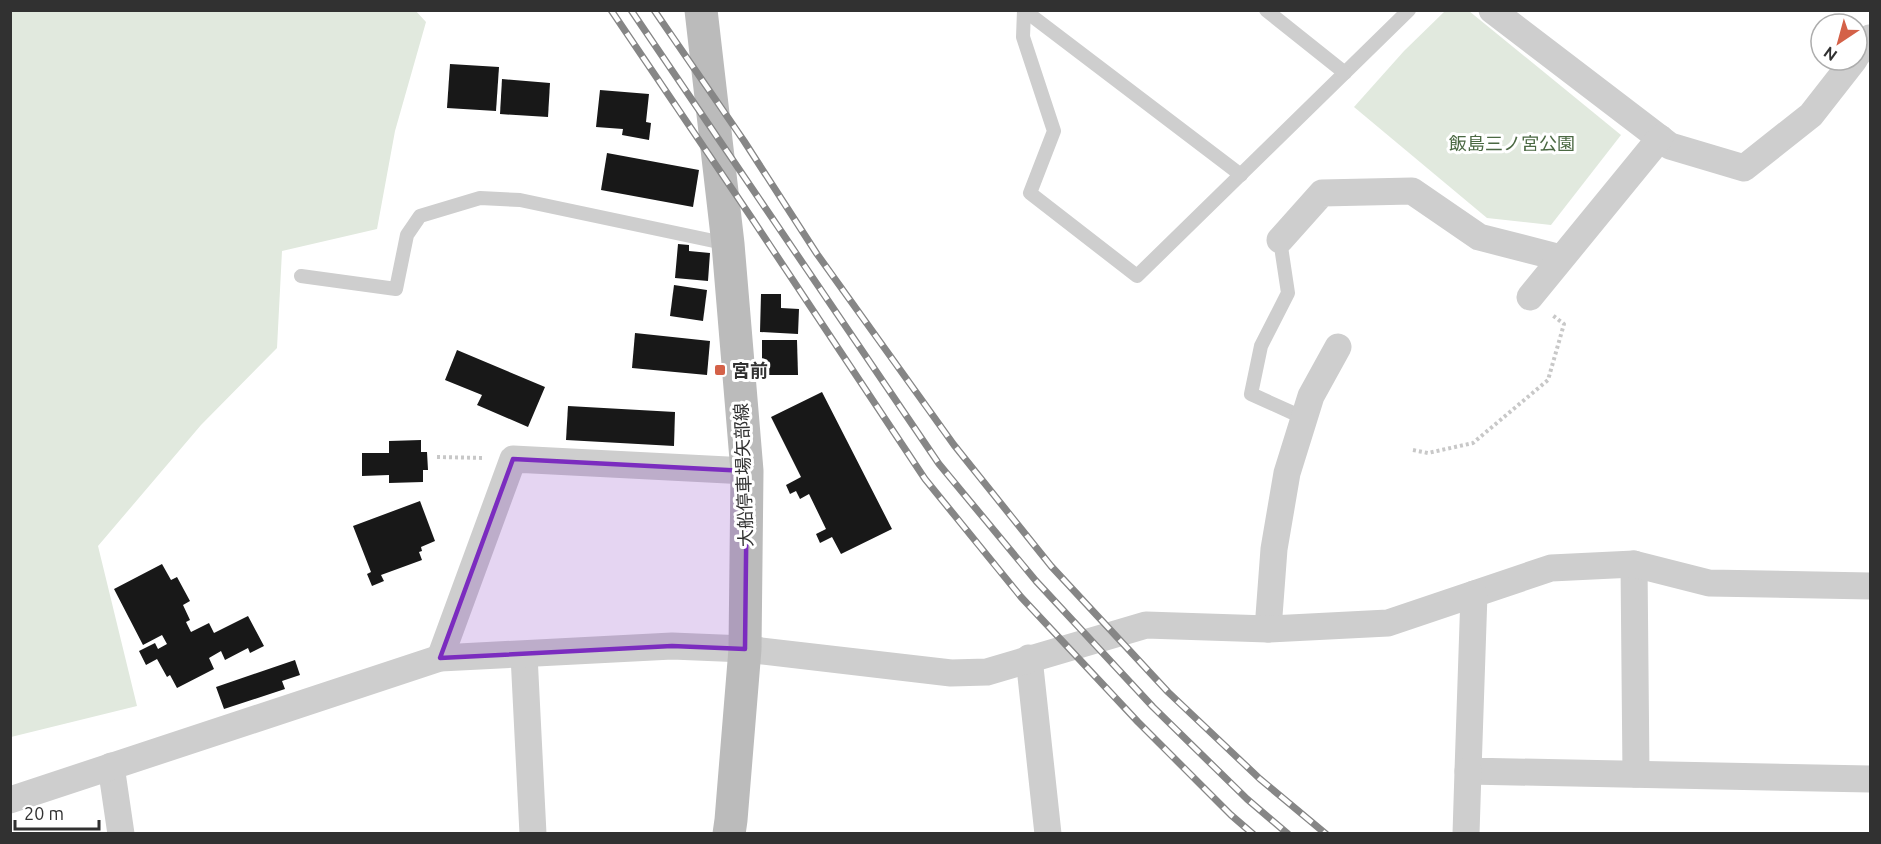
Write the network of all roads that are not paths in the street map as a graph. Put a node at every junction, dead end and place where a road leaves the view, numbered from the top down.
1 (701, 10) edge
2 (1024, 10) edge
3 (1266, 10) edge
4 (1409, 10) edge
5 (1492, 10) edge
6 (1845, 72) edge
7 (1345, 73) junction
8 (1660, 138) junction
9 (1241, 175) junction
10 (1280, 240) joint
11 (729, 244) junction
12 (1561, 258) junction
13 (301, 276) dead end
14 (1530, 297) dead end
15 (1338, 347) dead end
16 (1304, 418) junction
17 (747, 471) junction
18 (1634, 564) junction
19 (1870, 586) edge
20 (1474, 594) junction
21 (1268, 629) junction
22 (745, 648) junction
23 (524, 655) junction
24 (440, 658) junction
25 (1029, 658) junction
26 (111, 766) junction
27 (1468, 771) junction
28 (1636, 774) junction
29 (1870, 778) edge
30 (10, 800) edge
31 (121, 834) edge
32 (534, 834) edge
33 (729, 834) edge
34 (1048, 834) edge
35 (1466, 834) edge

1 - 11 main road, 大船停車場矢部線
2 - 9 lane
2 - 9 lane
3 - 7 lane
4 - 7 lane
5 - 8 street
6 - 8 street
7 - 9 lane
8 - 12 street
10 - 12 street
10 - 16 lane
11 - 13 lane
11 - 17 main road, 大船停車場矢部線
12 - 14 street
15 - 16 street
16 - 21 street
17 - 22 main road, 大船停車場矢部線
17 - 24 street
18 - 19 street
18 - 20 street
18 - 28 street
20 - 21 street
20 - 27 street
21 - 25 street
22 - 23 street
22 - 25 street
22 - 33 main road, 大船停車場矢部線
23 - 24 street
23 - 32 street
24 - 26 street
25 - 34 street
26 - 30 street
26 - 31 street
27 - 28 street
27 - 35 street
28 - 29 street

